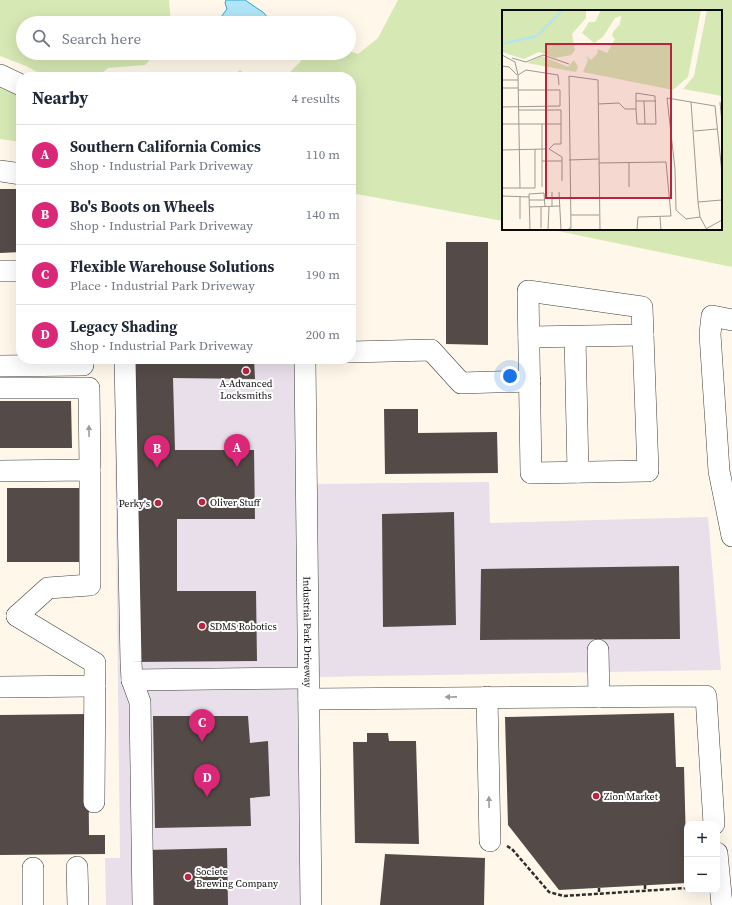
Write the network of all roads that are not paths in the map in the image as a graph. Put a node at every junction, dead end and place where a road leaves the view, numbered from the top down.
1 (0, 75) edge
2 (16, 83) edge
3 (0, 171) edge
4 (16, 173) edge
5 (0, 271) edge
6 (16, 271) edge
7 (732, 320) edge
8 (643, 335) junction
9 (529, 337) junction
10 (575, 337) junction
11 (356, 352) edge
12 (83, 364) edge
13 (125, 364) edge
14 (305, 364) edge
15 (0, 366) edge
16 (530, 381) junction
17 (0, 388) edge
18 (90, 470) junction
19 (0, 471) edge
20 (578, 472) junction
21 (732, 536) edge
22 (8, 617) edge
23 (598, 650) dead end
24 (308, 678) junction
25 (132, 680) junction
26 (95, 686) junction
27 (0, 687) edge
28 (487, 696) junction
29 (599, 696) junction
30 (309, 699) junction
31 (94, 802) dead end
32 (714, 821) edge
33 (496, 841) road end
34 (717, 857) edge
35 (77, 867) dead end
36 (33, 868) dead end
37 (33, 905) edge
38 (78, 905) edge
39 (143, 905) edge
40 (312, 905) edge
41 (722, 905) edge

1 - 2 street
3 - 4 street
5 - 6 street
7 - 21 street
8 - 9 street
8 - 10 street
8 - 20 street
9 - 10 street
9 - 16 street
10 - 20 street
11 - 16 street
12 - 15 street
13 - 25 street
14 - 24 street, Industrial Park Driveway
16 - 20 street
18 -> 17 street
18 - 19 street
18 - 22 street
22 - 26 street
23 - 29 street
24 - 25 street
24 - 30 street, Industrial Park Driveway
25 - 39 street
26 - 27 street
26 - 31 street
28 - 29 street
28 -> 30 street
33 -> 28 street
29 - 32 street
30 - 40 street, Industrial Park Driveway
34 - 41 street
35 - 38 street
36 - 37 street

